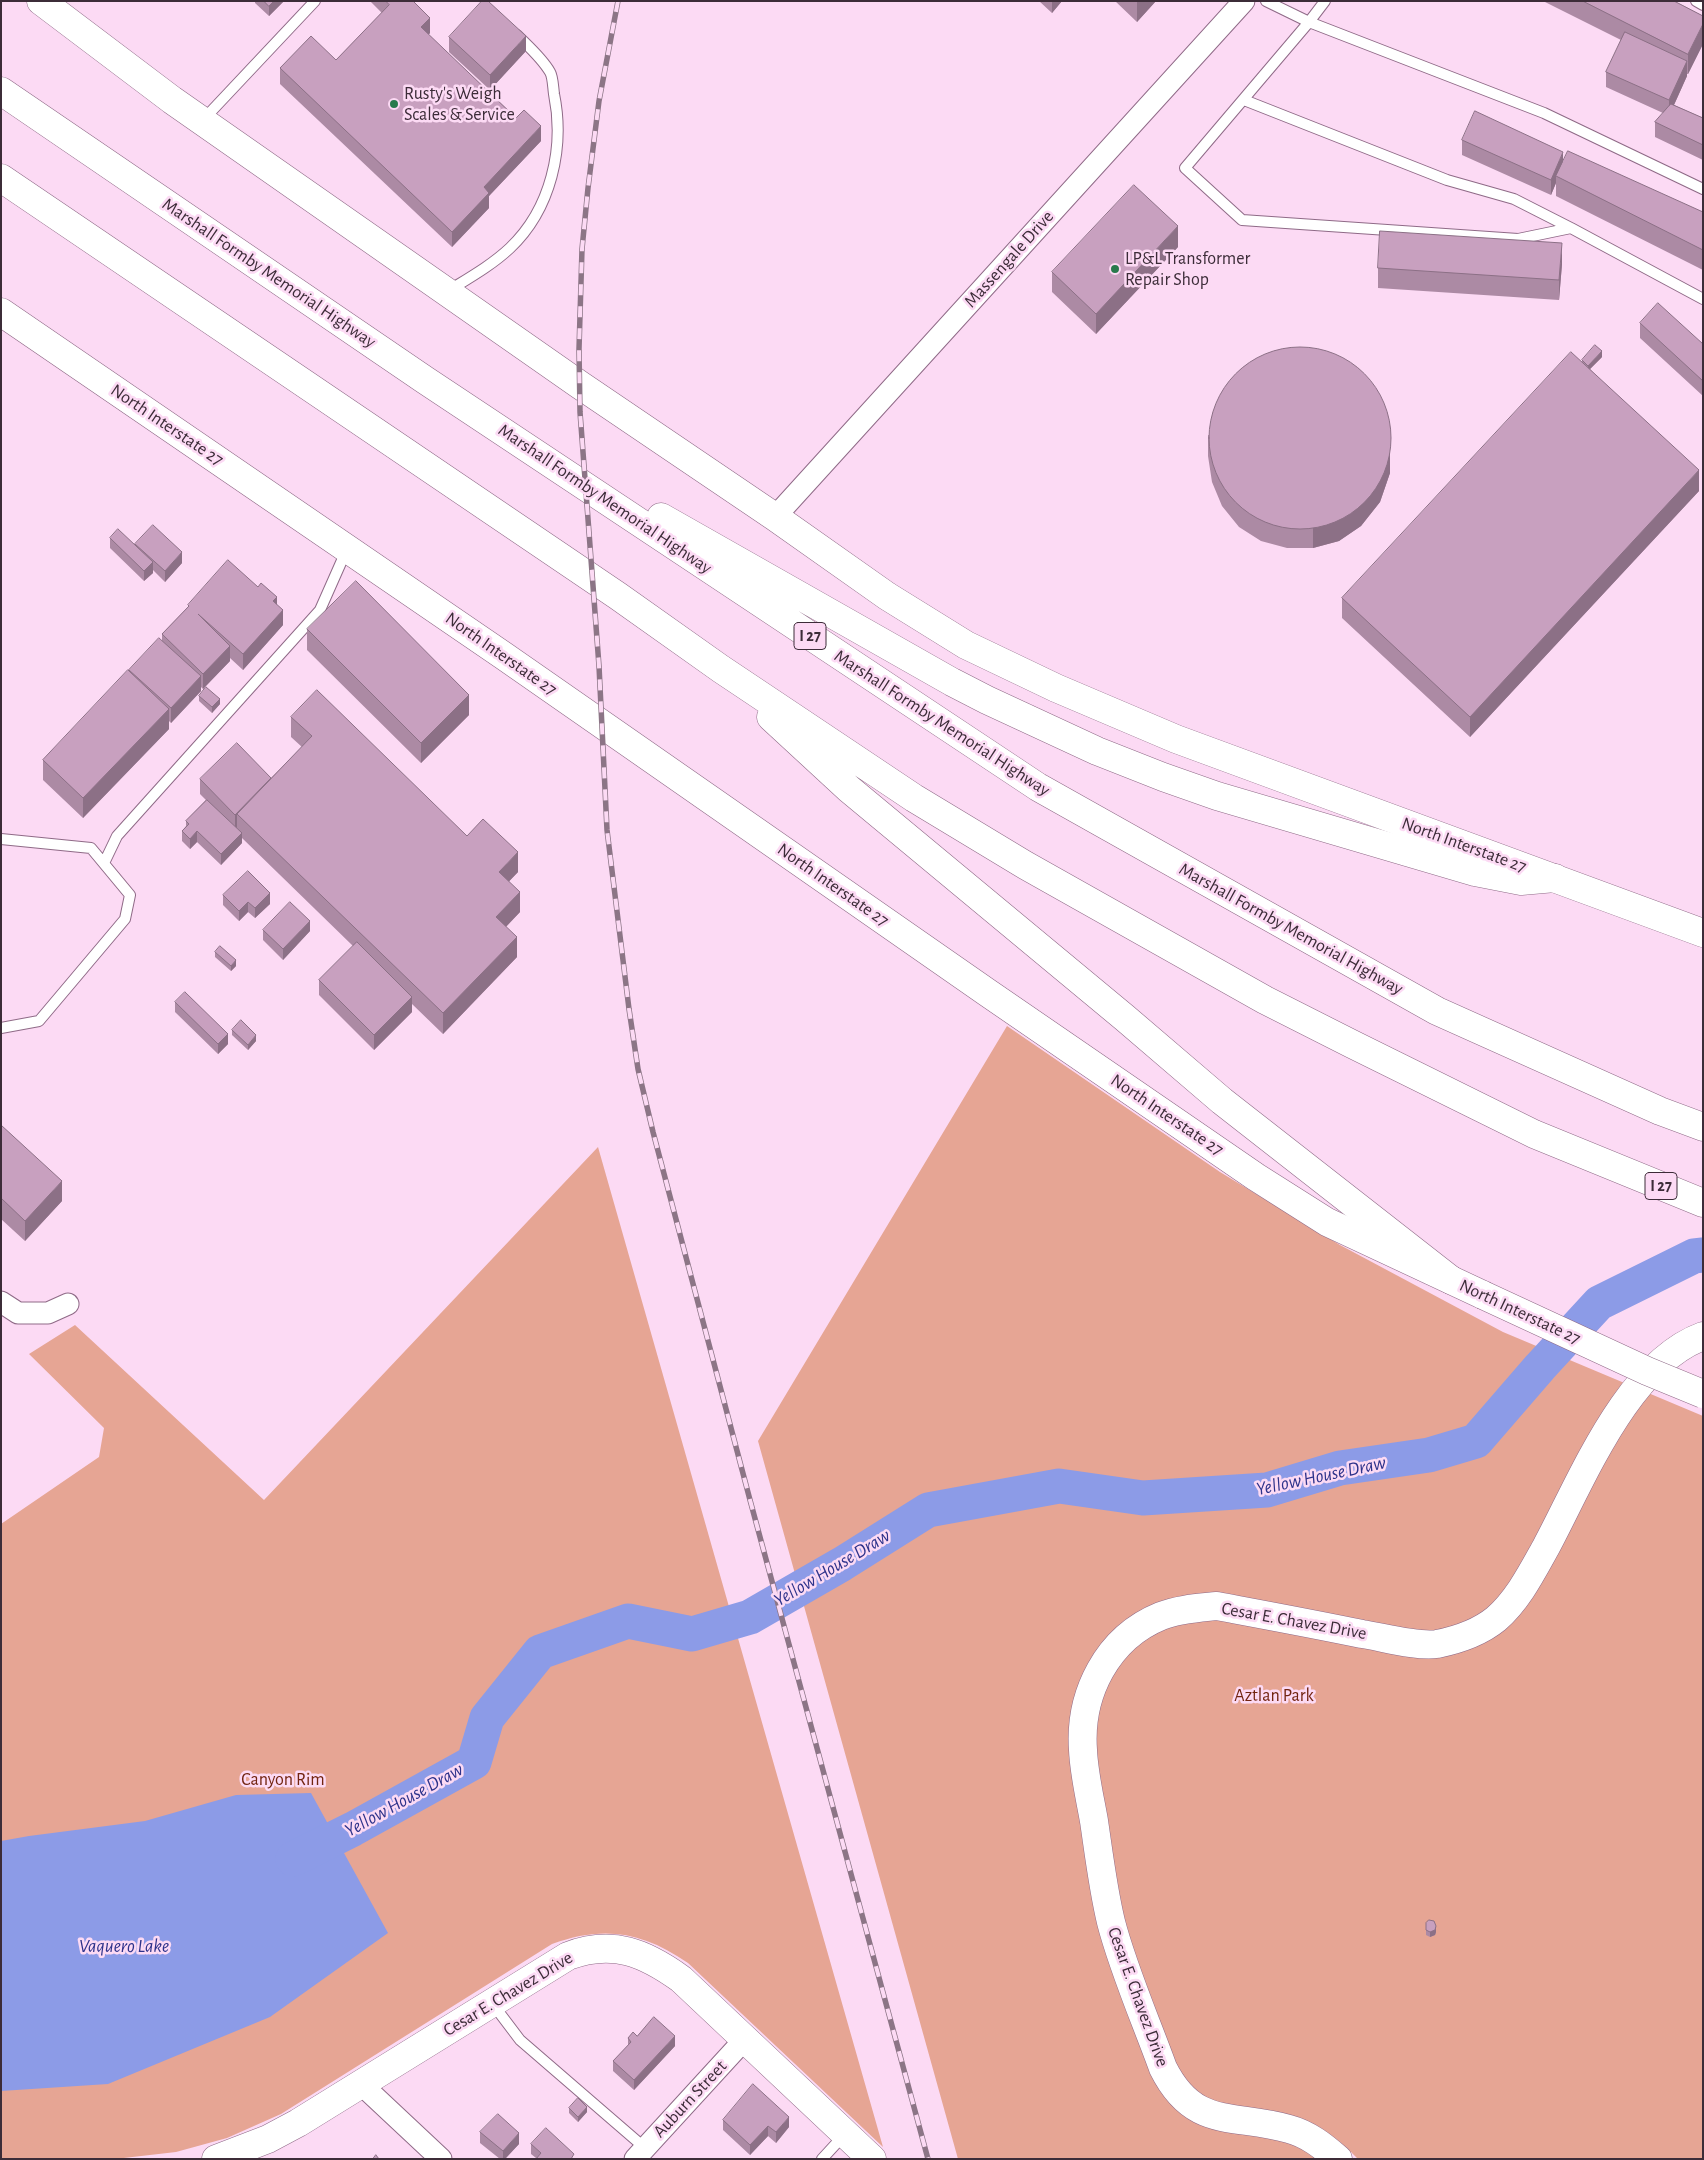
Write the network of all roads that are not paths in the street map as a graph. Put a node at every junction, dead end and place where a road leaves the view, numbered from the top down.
1 (42, 1) edge
2 (314, 1) edge
3 (1244, 1) edge
4 (1266, 1) edge
5 (1325, 1) edge
6 (1696, 1) edge
7 (1703, 5) edge
8 (1309, 22) junction
9 (508, 27) edge
10 (1, 91) edge
11 (1244, 100) junction
12 (203, 120) junction
13 (1, 178) edge
14 (1703, 189) edge
15 (1570, 228) junction
16 (447, 291) junction
17 (1703, 298) edge
18 (1, 312) edge
19 (437, 387) junction
20 (775, 517) junction
21 (348, 548) junction
22 (721, 668) junction
23 (1, 839) edge
24 (104, 862) junction
25 (1555, 878) junction
26 (1702, 932) edge
27 (1, 1028) edge
28 (1703, 1128) edge
29 (1703, 1203) edge
30 (1452, 1280) junction
31 (1, 1302) edge
32 (68, 1304) dead end
33 (1703, 1336) edge
34 (1703, 1394) edge
35 (492, 2003) junction
36 (745, 2039) junction
37 (361, 2084) junction
38 (845, 2133) junction
39 (640, 2153) edge
40 (216, 2159) edge
41 (441, 2159) edge
42 (822, 2159) edge
43 (872, 2159) edge
44 (1338, 2159) edge

1 - 12 main road, North Interstate 27
2 - 12 lane
3 - 20 street, Massengale Drive
4 - 8 lane
5 - 8 lane
6 - 7 lane
8 - 11 lane
8 - 14 lane
9 - 16 lane
10 - 19 main road, Marshall Formby Memorial Highway / I 27
11 - 15 lane
11 - 15 lane
12 - 16 main road, North Interstate 27
13 - 22 main road, I 27
15 - 17 lane
16 - 20 main road, North Interstate 27
18 - 21 main road, North Interstate 27
19 - 25 main road
19 - 28 main road, Marshall Formby Memorial Highway / I 27
20 - 25 main road, North Interstate 27
21 - 24 lane
21 - 30 main road, North Interstate 27
22 - 29 main road, I 27
22 - 30 main road
23 - 24 lane
24 - 27 lane
25 - 26 main road, North Interstate 27
30 - 34 main road, North Interstate 27, bridge
31 - 32 street
33 - 44 main road, Cesar E. Chavez Drive
35 - 36 main road, Cesar E. Chavez Drive
35 - 37 main road, Cesar E. Chavez Drive
35 - 39 lane
36 - 38 main road, Cesar E. Chavez Drive
36 - 39 street, Auburn Street
37 - 40 main road, Cesar E. Chavez Drive
37 - 41 street
38 - 42 lane
38 - 43 main road, Cesar E. Chavez Drive

